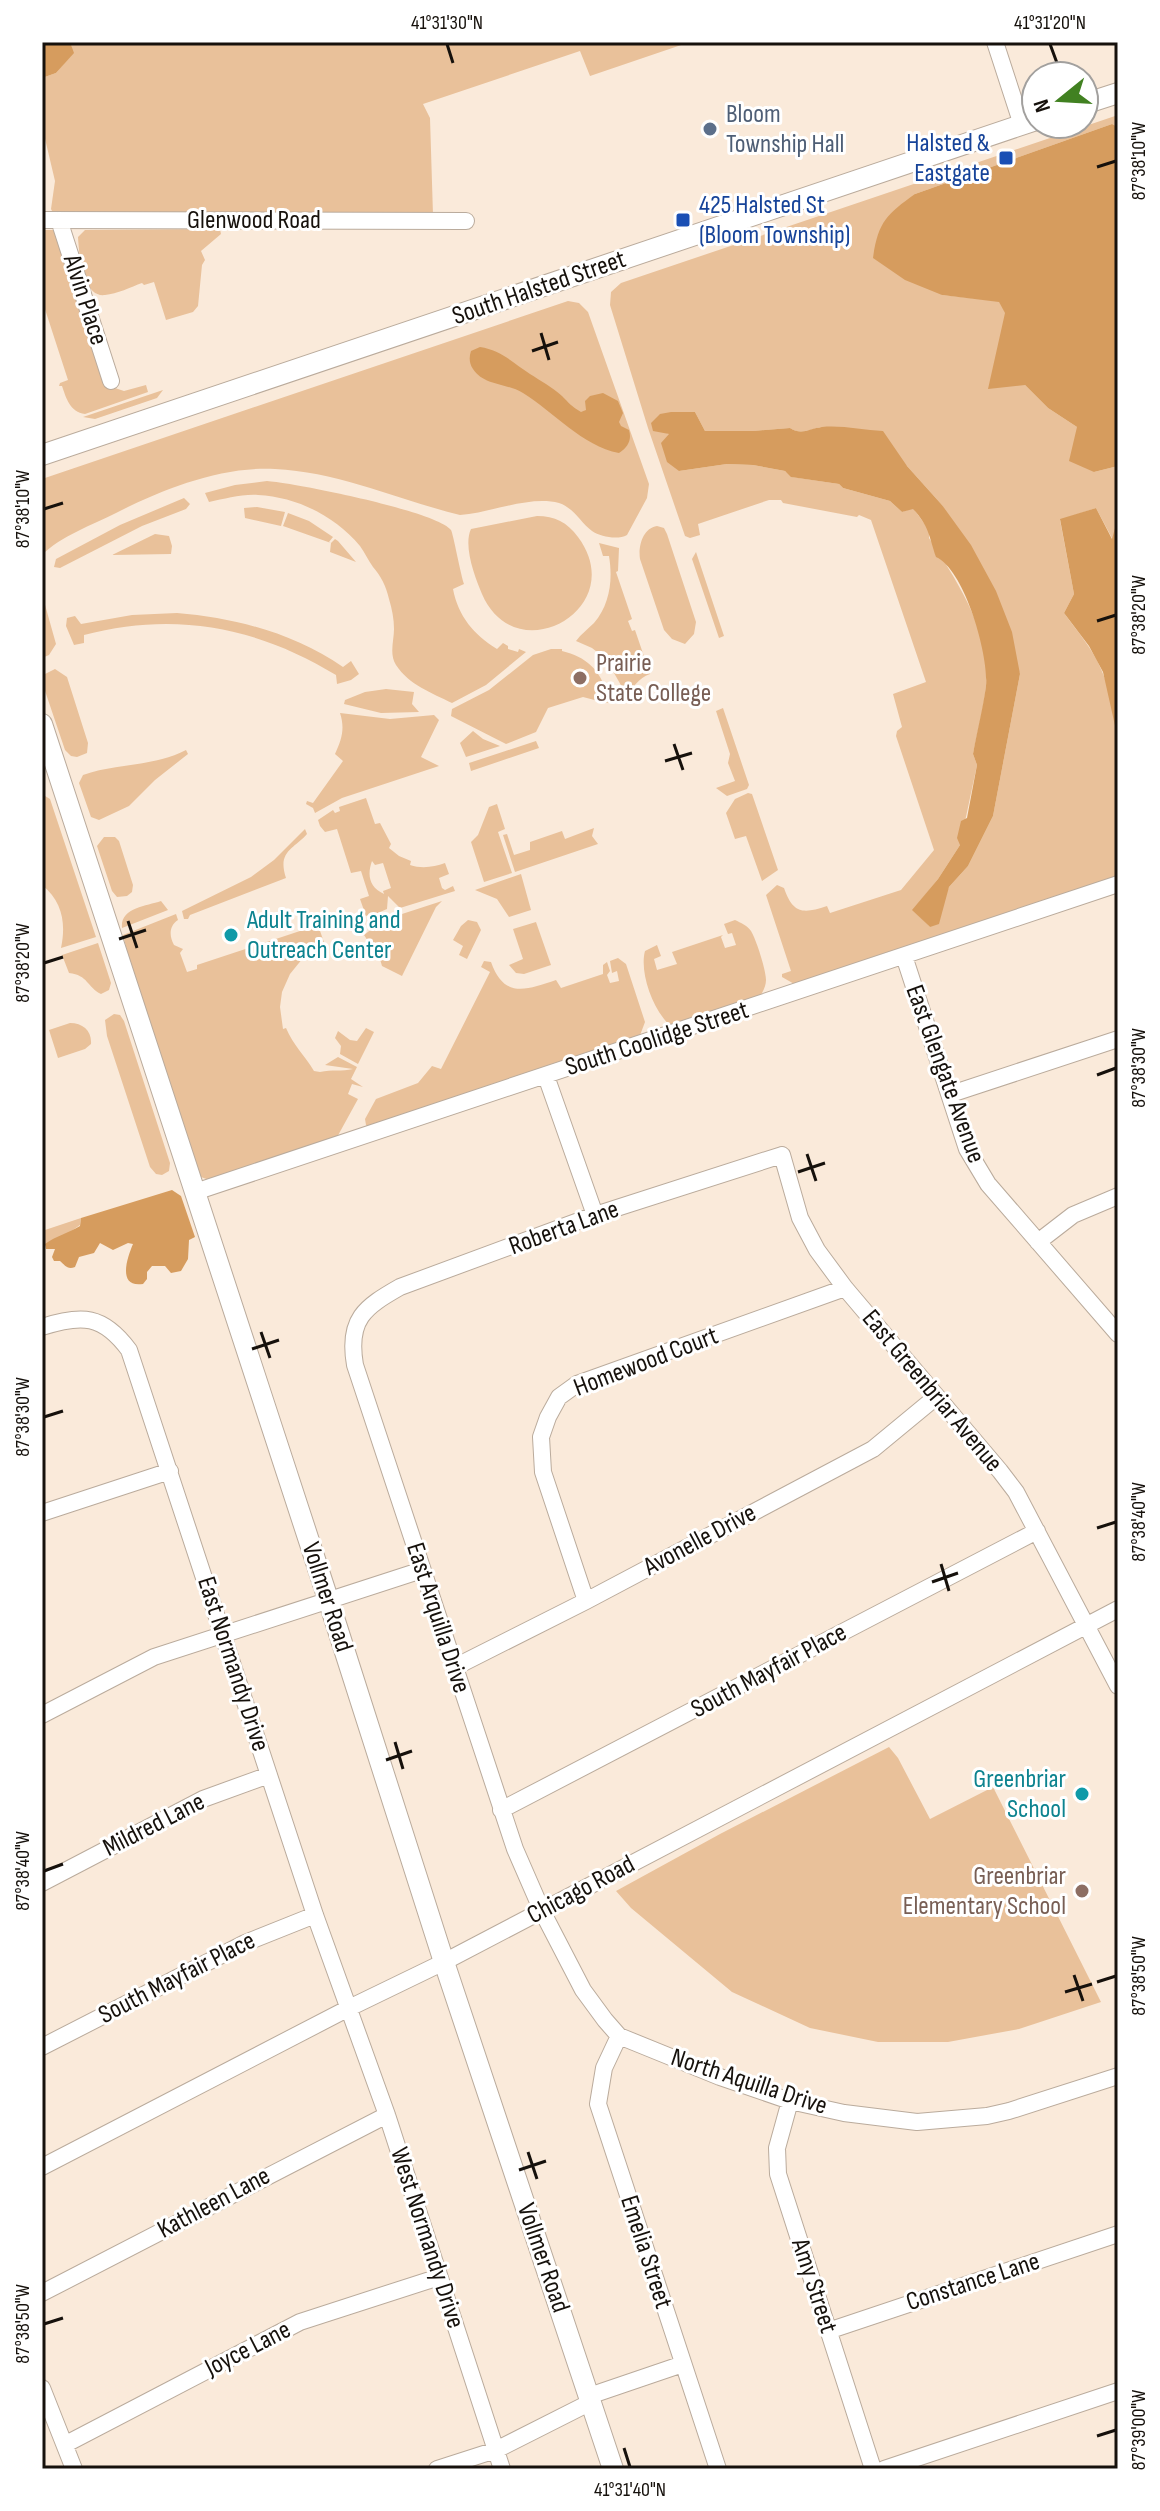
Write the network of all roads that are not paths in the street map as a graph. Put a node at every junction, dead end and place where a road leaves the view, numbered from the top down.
1 (995, 42) edge
2 (1020, 102) edge
3 (1020, 126) edge
4 (51, 220) edge
5 (466, 221) dead end
6 (111, 381) dead end
7 (42, 455) edge
8 (42, 724) edge
9 (1118, 884) edge
10 (904, 956) junction
11 (1118, 1039) edge
12 (546, 1076) junction
13 (951, 1094) junction
14 (782, 1155) joint
15 (195, 1192) junction
16 (1118, 1196) edge
17 (595, 1215) junction
18 (1038, 1242) junction
19 (845, 1288) junction
20 (358, 1321) joint
21 (42, 1327) edge
22 (1118, 1334) edge
23 (936, 1397) junction
24 (170, 1471) junction
25 (42, 1513) edge
26 (1037, 1531) junction
27 (422, 1570) junction
28 (586, 1601) junction
29 (329, 1602) junction
30 (1118, 1609) edge
31 (1088, 1625) junction
32 (224, 1635) junction
33 (455, 1667) junction
34 (1118, 1686) edge
35 (42, 1715) edge
36 (269, 1775) junction
37 (501, 1810) junction
38 (42, 1883) edge
39 (542, 1911) junction
40 (315, 1915) junction
41 (444, 1962) junction
42 (347, 2009) junction
43 (619, 2036) junction
44 (42, 2047) edge
45 (1118, 2076) edge
46 (790, 2101) junction
47 (387, 2115) junction
48 (42, 2167) edge
49 (1118, 2234) edge
50 (439, 2277) junction
51 (42, 2293) edge
52 (828, 2331) junction
53 (683, 2364) junction
54 (42, 2388) edge
55 (1118, 2391) edge
56 (590, 2399) junction
57 (66, 2444) junction
58 (496, 2450) junction
59 (74, 2469) edge
60 (437, 2469) edge
61 (502, 2469) edge
62 (613, 2469) edge
63 (718, 2469) edge
64 (873, 2469) edge
65 (884, 2469) edge

1 - 2 street
3 - 7 main road, South Halsted Street
4 - 5 street, Glenwood Road
4 - 6 street, Alvin Place
8 - 15 main road, Vollmer Road
9 - 10 street, South Coolidge Street
10 - 12 street, South Coolidge Street
10 - 13 street, East Glengate Avenue
11 - 13 street
12 - 15 street, South Coolidge Street
12 - 17 street
13 - 18 street, East Glengate Avenue
14 - 17 street, Roberta Lane
14 - 19 street, East Greenbriar Avenue
15 - 29 main road, Vollmer Road
16 - 18 street
17 - 20 street, Roberta Lane
18 - 22 street, East Glengate Avenue
19 - 23 street, East Greenbriar Avenue
19 - 28 street, Homewood Court
20 - 27 street, East Arquilla Drive
21 - 24 street, East Normandy Drive
23 - 26 street, East Greenbriar Avenue
23 - 28 street, Avonelle Drive
24 - 25 street
24 - 32 street, East Normandy Drive
26 - 31 street, East Greenbriar Avenue
26 - 37 street, South Mayfair Place
27 - 29 street
27 - 33 street, East Arquilla Drive
28 - 33 street, Avonelle Drive
29 - 32 street
29 - 41 main road, Vollmer Road
30 - 31 street, Chicago Road
31 - 34 street, East Greenbriar Avenue
31 - 39 street, Chicago Road
32 - 35 street
32 - 36 street, East Normandy Drive
33 - 37 street, East Arquilla Drive
36 - 38 street, Mildred Lane
36 - 40 street, East Normandy Drive
37 - 39 street, East Arquilla Drive
39 - 41 street, Chicago Road
39 - 43 street, North Aquilla Drive
40 - 42 street, East Normandy Drive
40 - 44 street, South Mayfair Place
41 - 42 street, Chicago Road
41 - 56 main road, Vollmer Road
42 - 47 street, West Normandy Drive
42 - 48 street, Chicago Road
43 - 46 street, North Aquilla Drive
43 - 53 street, Emelia Street
45 - 46 street, North Aquilla Drive
46 - 52 street, Amy Street
47 - 50 street, West Normandy Drive
47 - 51 street, Kathleen Lane
49 - 52 street, Constance Lane
50 - 57 street, Joyce Lane
50 - 58 street, West Normandy Drive
52 - 64 street, Amy Street
53 - 56 street
53 - 63 street, Emelia Street
54 - 57 street
55 - 65 street
56 - 58 street
56 - 62 main road, Vollmer Road
57 - 59 street
58 - 60 street
58 - 61 street, West Normandy Drive

